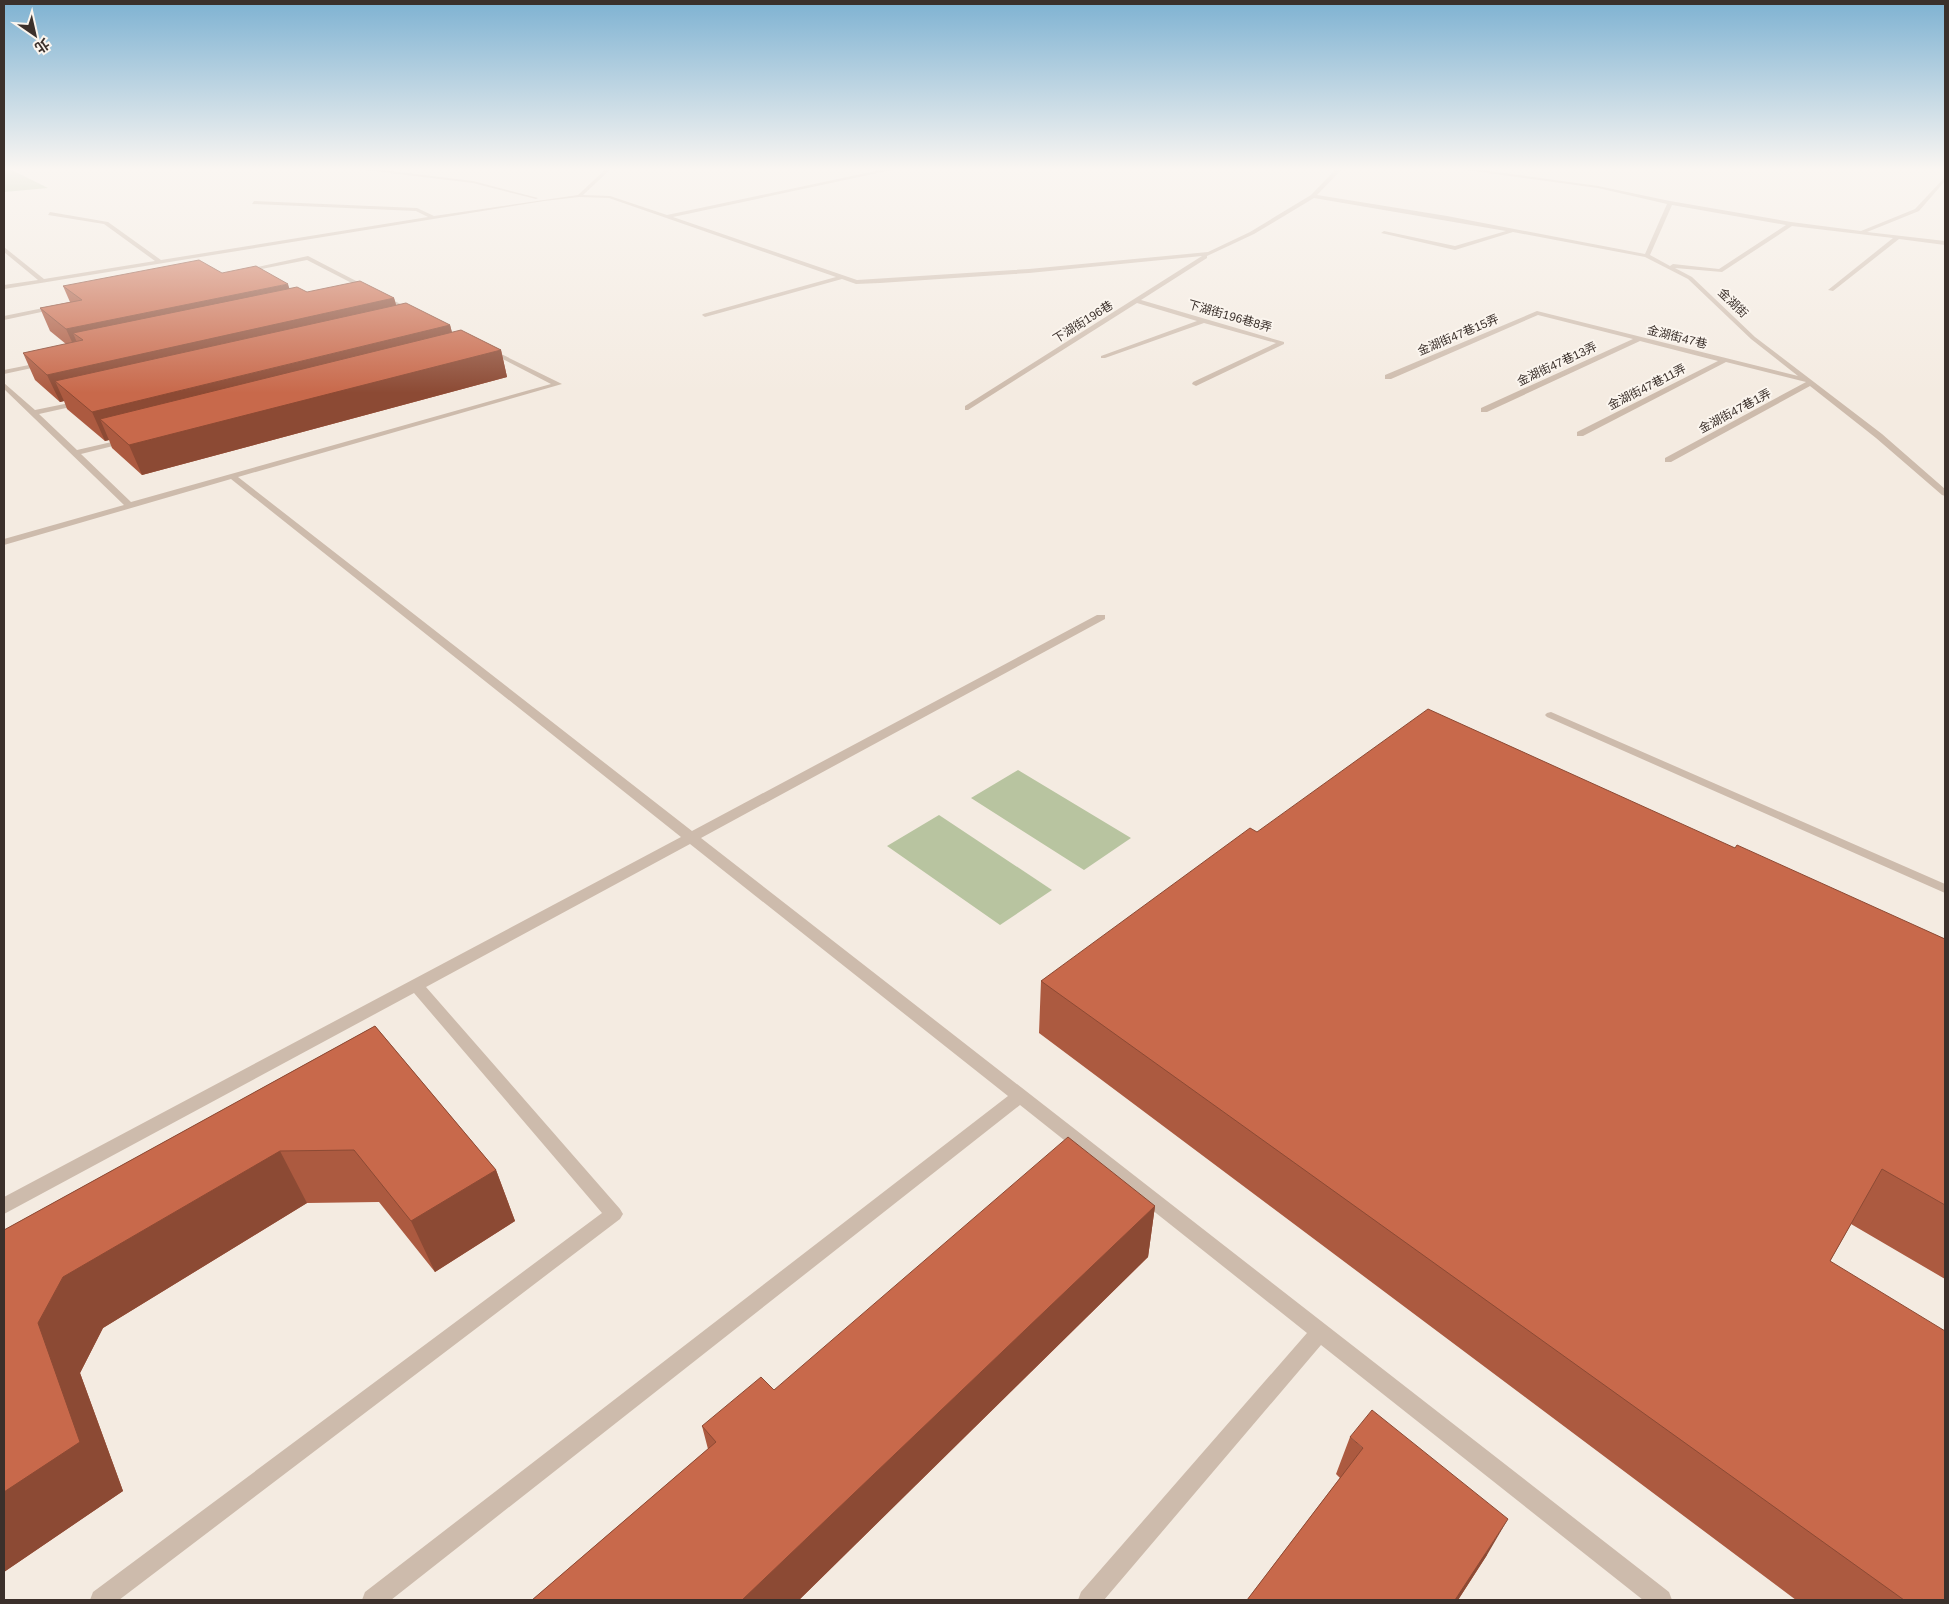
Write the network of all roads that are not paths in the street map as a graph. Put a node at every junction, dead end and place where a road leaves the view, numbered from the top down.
1 (133, 243) edge
2 (276, 243) edge
3 (742, 243) edge
4 (1232, 243) edge
5 (1431, 243) edge
6 (1472, 243) edge
7 (1580, 243) edge
8 (1653, 243) edge
9 (1763, 243) edge
10 (1891, 243) edge
11 (4, 249) edge
12 (1209, 254) junction
13 (1647, 256) junction
14 (160, 262) junction
15 (1666, 265) junction
16 (232, 273) edge
17 (843, 277) junction
18 (42, 280) junction
19 (4, 287) edge
20 (1831, 290) dead end
21 (374, 293) junction
22 (365, 295) edge
23 (1136, 301) junction
24 (70, 305) edge
25 (1537, 313) joint
26 (705, 315) dead end
27 (422, 316) edge
28 (4, 318) edge
29 (1205, 320) junction
30 (1638, 339) junction
31 (484, 348) edge
32 (1103, 357) dead end
33 (1725, 360) junction
34 (52, 362) edge
35 (4, 372) edge
36 (1388, 377) dead end
37 (1812, 382) junction
38 (1196, 384) dead end
39 (4, 385) edge
40 (91, 400) edge
41 (968, 408) dead end
42 (1484, 410) dead end
43 (33, 413) junction
44 (1580, 434) dead end
45 (132, 438) edge
46 (75, 453) junction
47 (1668, 460) dead end
48 (232, 476) junction
49 (1945, 493) edge
50 (130, 506) junction
51 (4, 542) edge
52 (1101, 617) dead end
53 (1552, 715) dead end
54 (690, 836) junction
55 (1945, 889) edge
56 (415, 984) junction
57 (1020, 1096) junction
58 (4, 1206) edge
59 (1320, 1332) junction
60 (1649, 1596) edge
61 (101, 1600) edge
62 (373, 1600) edge
63 (1089, 1600) edge

1 - 14 street
2 - 14 street
3 - 17 street
4 - 12 street
5 - 6 street
7 - 13 street, 金湖街
8 - 13 street
9 - 15 street
10 - 20 street
11 - 18 street
12 - 17 street
12 - 23 street, 下湖街196巷
13 - 15 street, 金湖街
14 - 18 street
15 - 37 street, 金湖街
16 - 21 street
17 - 26 street
18 - 19 street
21 - 22 street
21 - 27 street
23 - 29 street, 下湖街196巷8弄
23 - 41 street, 下湖街196巷
24 - 28 street
25 - 30 street, 金湖街47巷
25 - 36 street, 金湖街47巷15弄
29 - 32 street
29 - 38 street, 下湖街196巷8弄
30 - 33 street, 金湖街47巷
30 - 42 street, 金湖街47巷13弄
31 - 48 street
33 - 37 street, 金湖街47巷
33 - 44 street, 金湖街47巷11弄
34 - 35 street
37 - 47 street, 金湖街47巷1弄
37 - 49 street, 金湖街
39 - 43 street
40 - 43 street
43 - 46 street
45 - 46 street
46 - 50 street
48 - 50 street
48 - 54 street
50 - 51 street
52 - 54 street
53 - 55 street
54 - 56 street
54 - 57 street
56 - 58 street
56 - 61 street
57 - 59 street
57 - 62 street
59 - 60 street
59 - 63 street

